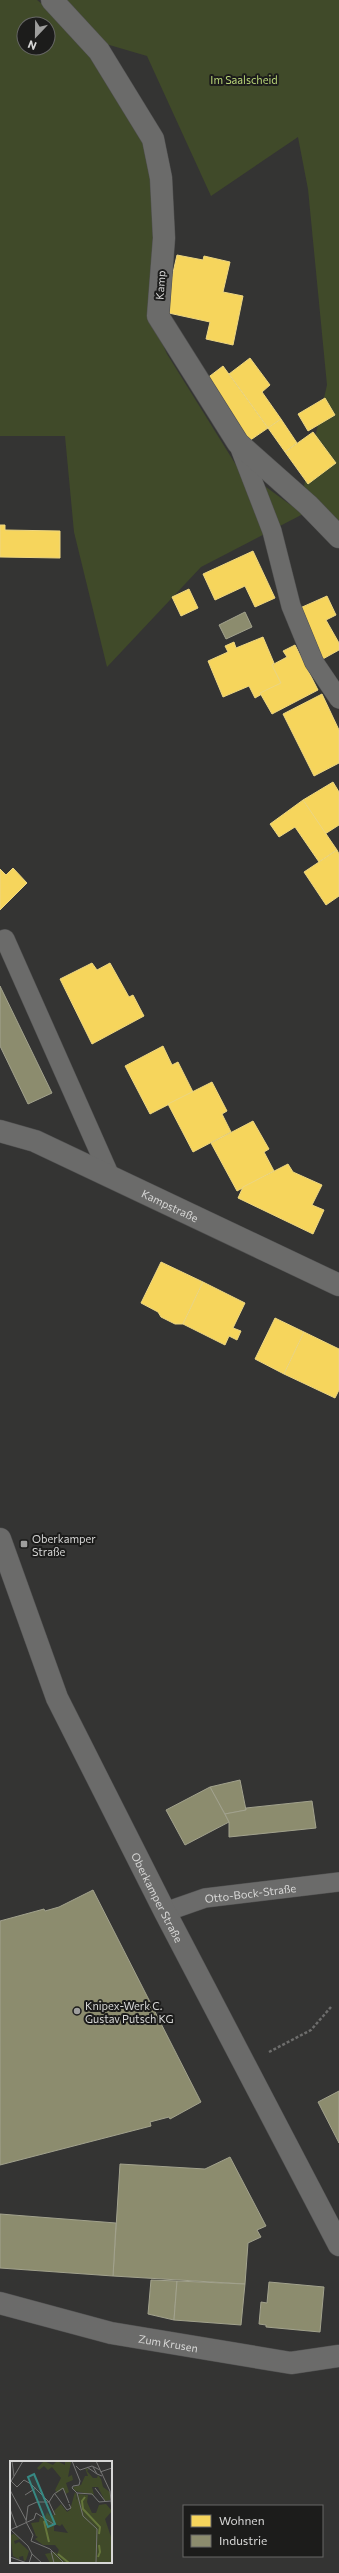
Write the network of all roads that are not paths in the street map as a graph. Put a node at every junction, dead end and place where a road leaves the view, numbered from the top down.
1 (52, 0) edge
2 (238, 444) junction
3 (339, 537) edge
4 (339, 699) edge
5 (5, 939) dead end
6 (0, 1131) edge
7 (110, 1176) junction
8 (339, 1285) edge
9 (0, 1540) edge
10 (339, 1882) edge
11 (165, 1912) junction
12 (339, 2245) edge
13 (0, 2303) edge
14 (339, 2356) edge

1 - 2 street, Kamp
2 - 3 street, Kamp
2 - 4 lane
5 - 7 lane
6 - 7 street, Kampstraße
7 - 8 street, Kampstraße
9 - 11 street, Oberkamper Straße
10 - 11 lane, Otto-Bock-Straße
11 - 12 street, Oberkamper Straße
13 - 14 street, Zum Krusen

